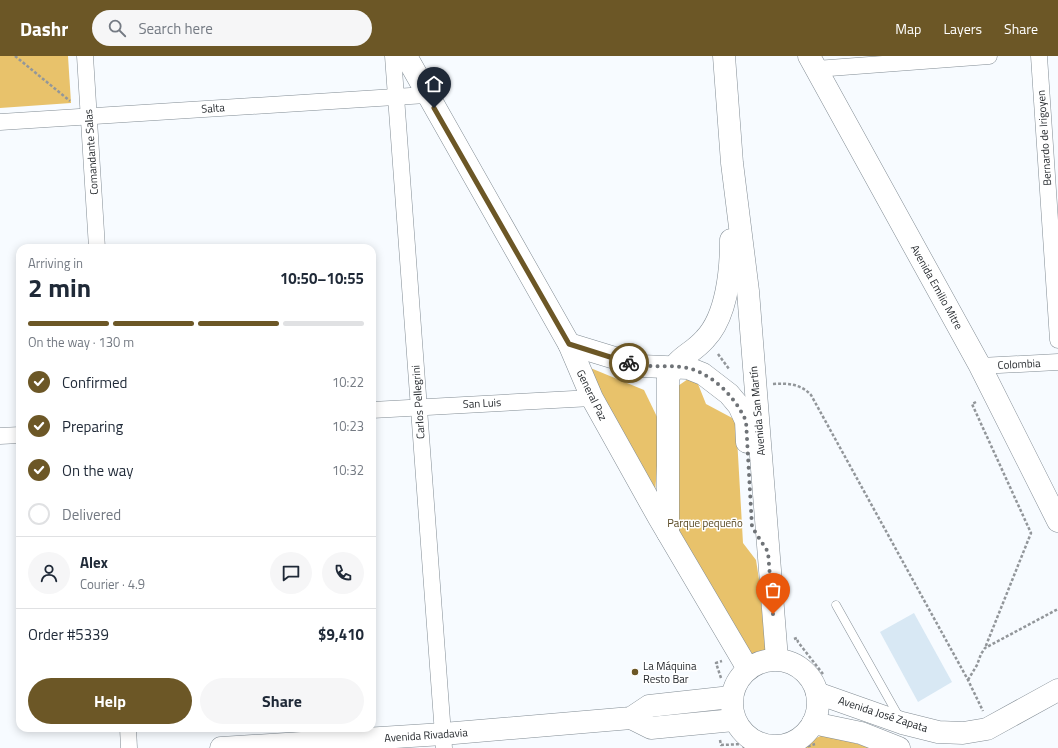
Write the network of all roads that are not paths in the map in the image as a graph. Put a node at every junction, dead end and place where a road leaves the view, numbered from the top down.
1 (85, 56) edge
2 (393, 56) edge
3 (406, 56) edge
4 (724, 56) edge
5 (989, 56) edge
6 (1039, 56) edge
7 (812, 62) edge
8 (426, 95) junction
9 (396, 96) junction
10 (89, 116) junction
11 (0, 122) edge
12 (732, 162) junction
13 (97, 244) edge
14 (1058, 340) edge
15 (569, 344) junction
16 (1058, 362) edge
17 (980, 366) junction
18 (673, 367) junction
19 (592, 398) junction
20 (419, 406) junction
21 (376, 410) edge
22 (16, 435) edge
23 (0, 436) edge
24 (1058, 521) edge
25 (668, 534) junction
26 (768, 552) junction
27 (836, 605) dead end
28 (776, 652) junction
29 (744, 662) junction
30 (727, 690) junction
31 (1058, 690) edge
32 (827, 696) junction
33 (631, 718) junction
34 (734, 720) junction
35 (813, 723) junction
36 (902, 723) junction
37 (128, 732) edge
38 (444, 741) edge
39 (770, 746) edge
40 (129, 748) edge
41 (221, 748) edge
42 (899, 748) edge

1 - 10 street, Comandante Salas
2 - 9 street, Carlos Pellegrini
3 - 8 street, General Paz
4 - 12 street, Avenida San Martín
5 - 7 street
6 - 14 street, Bernardo de Irigoyen
7 - 17 street, Avenida Emilio Mitre
8 - 9 street, Salta
8 - 15 street, General Paz
9 - 10 street, Salta
9 - 20 street, Carlos Pellegrini
10 - 11 street, Salta
10 - 13 street, Comandante Salas
12 - 18 street, Avenida San Martín
12 - 26 street, Avenida San Martín
15 - 18 street
15 - 19 street, General Paz
16 - 17 street, Colombia
17 - 24 street, Avenida Emilio Mitre
18 - 25 street, Avenida San Martín
18 - 26 street
19 - 20 street, San Luis
19 - 25 street, General Paz
20 - 21 street, San Luis
20 - 38 street, Carlos Pellegrini
22 - 23 street
25 - 29 street, General Paz
26 - 28 street, Avenida San Martín
27 - 36 lane
28 - 29 street
28 - 32 street
29 - 30 street
30 - 33 street, Avenida Rivadavia
30 - 34 street
31 - 36 street, Avenida José Zapata
32 - 35 street
32 - 36 street, Avenida José Zapata
33 - 34 street
33 - 38 street, Avenida Rivadavia
34 - 39 street
35 - 39 street
35 - 42 street
37 - 40 street
38 - 41 street, Avenida Rivadavia

